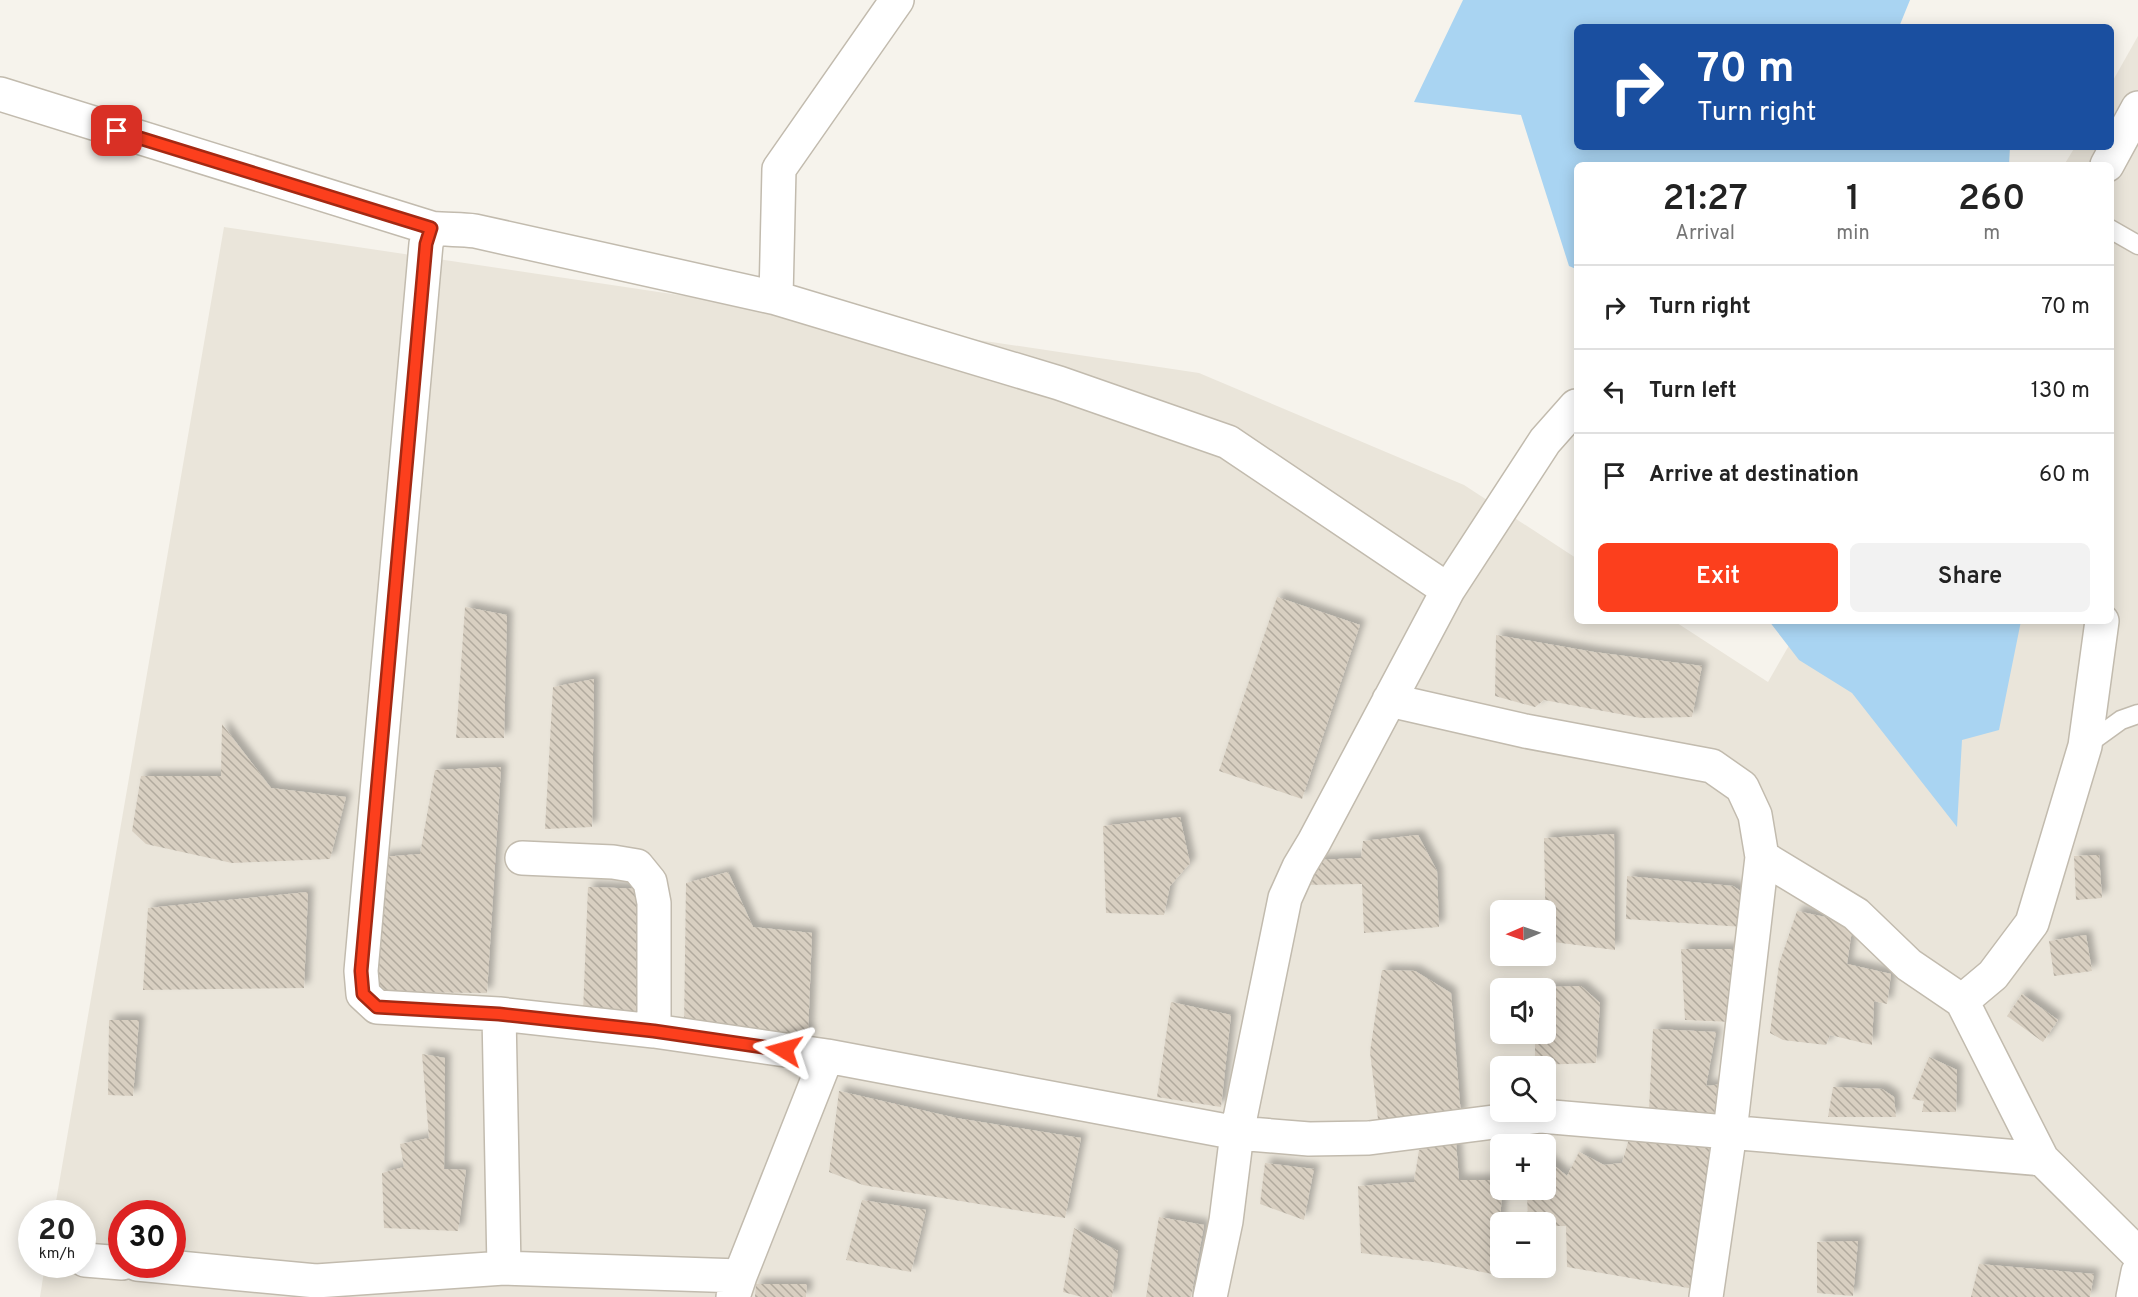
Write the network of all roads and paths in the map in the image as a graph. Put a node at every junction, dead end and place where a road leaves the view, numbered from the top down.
1 (897, 0) edge
2 (0, 94) edge
3 (2136, 114) edge
4 (2109, 162) edge
5 (431, 228) junction
6 (2114, 231) edge
7 (2138, 245) edge
8 (776, 297) junction
9 (1574, 408) edge
10 (1448, 590) junction
11 (2102, 624) edge
12 (1389, 700) junction
13 (2138, 714) edge
14 (2085, 746) junction
15 (1762, 857) junction
16 (522, 858) dead end
17 (1962, 1001) junction
18 (499, 1014) junction
19 (654, 1031) junction
20 (827, 1056) junction
21 (1730, 1132) junction
22 (1237, 1133) junction
23 (2042, 1159) junction
24 (2138, 1254) edge
25 (504, 1268) junction
26 (186, 1269) edge
27 (2138, 1272) edge
28 (736, 1287) edge
29 (1210, 1297) edge
30 (1706, 1297) edge
31 (2133, 1297) edge

1 - 8 street
2 - 5 street
3 - 4 street
5 - 8 street
5 - 18 street
6 - 7 lane
8 - 10 street
9 - 10 street
10 - 12 street
11 - 14 street
12 - 15 street
12 - 22 street
13 - 14 lane
14 - 17 street
15 - 17 street
15 - 21 street
16 - 19 street
17 - 23 street
18 - 19 street
18 - 25 street
19 - 20 street
20 - 22 street
20 - 28 street
21 - 22 street
21 - 23 street
21 - 30 street
22 - 29 street
23 - 24 street
25 - 26 street
25 - 28 street
27 - 31 street

